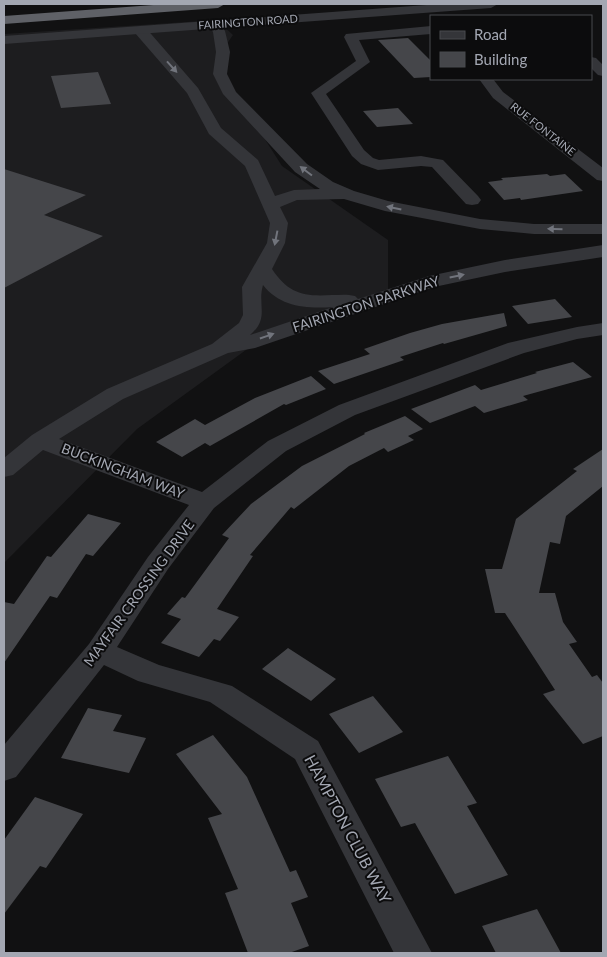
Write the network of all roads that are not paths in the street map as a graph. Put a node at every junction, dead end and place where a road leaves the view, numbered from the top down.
1 (113, 4) edge
2 (218, 4) edge
3 (491, 4) edge
4 (4, 12) edge
5 (4, 20) edge
6 (214, 25) junction
7 (140, 30) junction
8 (430, 30) edge
9 (4, 40) edge
10 (592, 62) edge
11 (603, 72) edge
12 (487, 80) edge
13 (239, 104) junction
14 (201, 107) junction
15 (603, 176) edge
16 (348, 195) junction
17 (472, 200) dead end
18 (271, 204) junction
19 (480, 224) junction
20 (603, 229) edge
21 (603, 252) edge
22 (505, 266) junction
23 (262, 270) junction
24 (376, 298) junction
25 (603, 329) edge
26 (220, 349) junction
27 (40, 440) junction
28 (4, 470) edge
29 (206, 502) junction
30 (99, 651) junction
31 (4, 768) edge
32 (413, 953) edge

1 - 4 highway
2 - 5 highway
3 - 6 street, FAIRINGTON ROAD
6 - 7 street, FAIRINGTON ROAD
6 - 13 street
7 - 9 street, FAIRINGTON ROAD
7 -> 14 street
8 - 17 street
10 - 11 street
12 - 15 street, RUE FONTAINE
13 - 14 street
16 -> 13 street
14 - 18 street
16 - 18 street
19 -> 16 street
18 -> 23 street
20 -> 19 street
19 - 22 street
21 - 22 street, FAIRINGTON PARKWAY
24 -> 22 street, FAIRINGTON PARKWAY
23 - 24 street
23 - 26 street
26 -> 24 street, FAIRINGTON PARKWAY
25 - 29 street, MAYFAIR CROSSING DRIVE
26 - 27 street
27 - 28 street
27 - 29 street, BUCKINGHAM WAY
29 - 30 street, MAYFAIR CROSSING DRIVE
30 - 31 street, MAYFAIR CROSSING DRIVE
30 - 32 street, HAMPTON CLUB WAY

